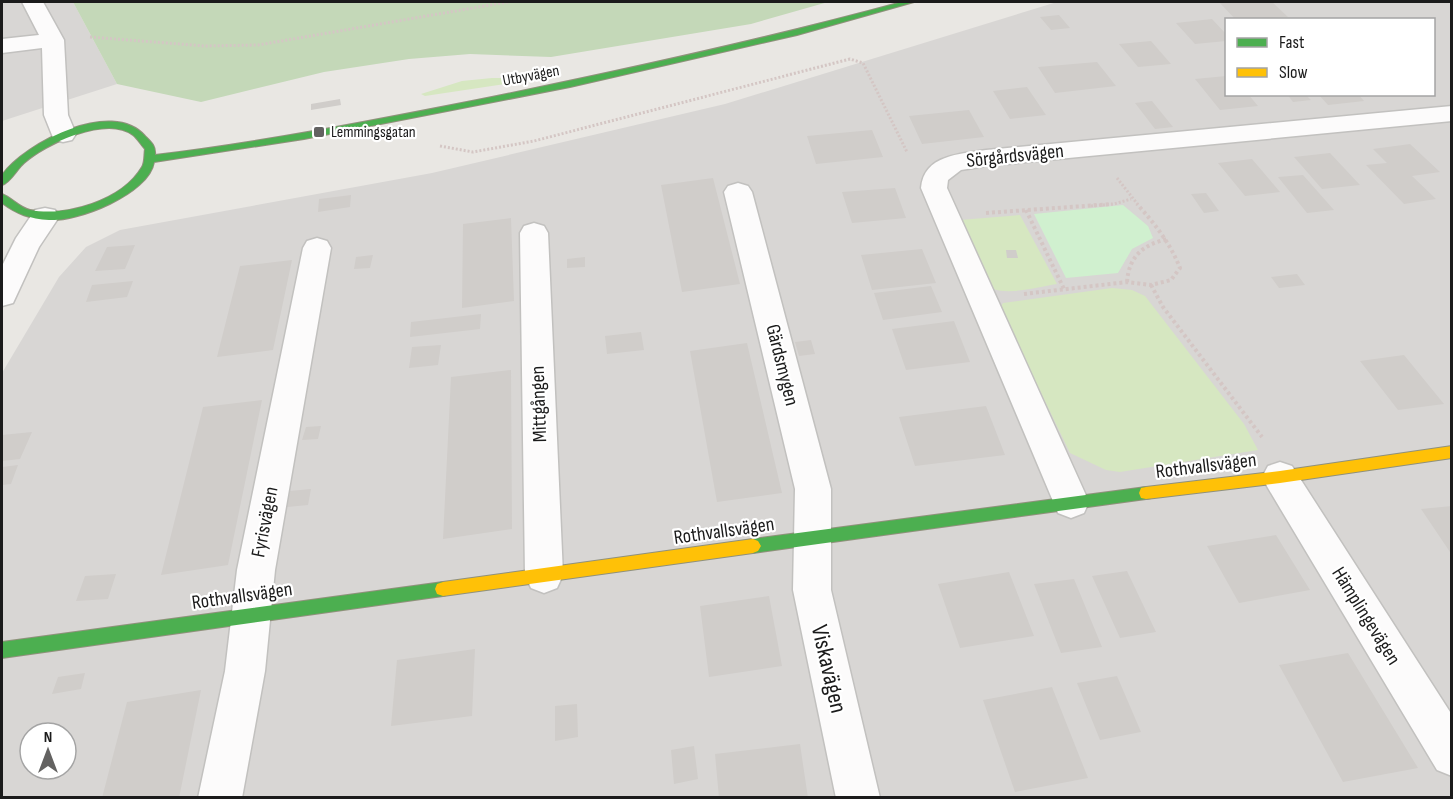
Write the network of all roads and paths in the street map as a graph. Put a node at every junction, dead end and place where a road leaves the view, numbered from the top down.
1 (33, 2) edge
2 (508, 2) edge
3 (910, 2) edge
4 (53, 40) junction
5 (2, 46) edge
6 (1452, 113) edge
7 (63, 135) junction
8 (432, 144) dead end
9 (1098, 148) junction
10 (152, 159) junction
11 (935, 176) junction
12 (2, 182) edge
13 (738, 192) dead end
14 (2, 198) edge
15 (1131, 199) junction
16 (1026, 210) junction
17 (946, 216) junction
18 (45, 217) junction
19 (534, 233) dead end
20 (1167, 239) junction
21 (317, 248) dead end
22 (1127, 282) junction
23 (1151, 285) junction
24 (1064, 289) junction
25 (2, 295) edge
26 (982, 298) junction
27 (1452, 452) edge
28 (1280, 477) junction
29 (1071, 502) junction
30 (811, 539) junction
31 (544, 575) junction
32 (252, 614) junction
33 (2, 650) edge
34 (1452, 755) edge
35 (220, 798) edge
36 (858, 798) edge

1 - 4 street
2 - 4 path
3 - 10 street, Utbyvägen
4 - 5 street
4 - 7 street
6 - 9 street, Sörgårdsvägen
7 - 10 street
7 - 12 street
8 - 11 path
9 - 11 street, Sörgårdsvägen
9 - 15 path
10 - 18 street
11 - 17 street
13 - 30 street, Gärdsmygen
14 - 18 street
15 - 16 path
15 - 20 path
16 - 17 path
16 - 24 path
17 - 26 street
18 - 25 street
19 - 31 street, Mittgången
20 - 22 path
20 - 23 path
21 - 32 street, Fyrisvägen
22 - 23 path
22 - 24 path
23 - 28 path
24 - 26 path
26 - 29 street
27 - 28 street, Rothvallsvägen
28 - 29 street, Rothvallsvägen
28 - 34 street, Hämplingevägen
29 - 30 street, Rothvallsvägen
30 - 31 street, Rothvallsvägen
30 - 36 street, Viskavägen
31 - 32 street, Rothvallsvägen
32 - 33 street, Rothvallsvägen
32 - 35 street, Fyrisvägen

